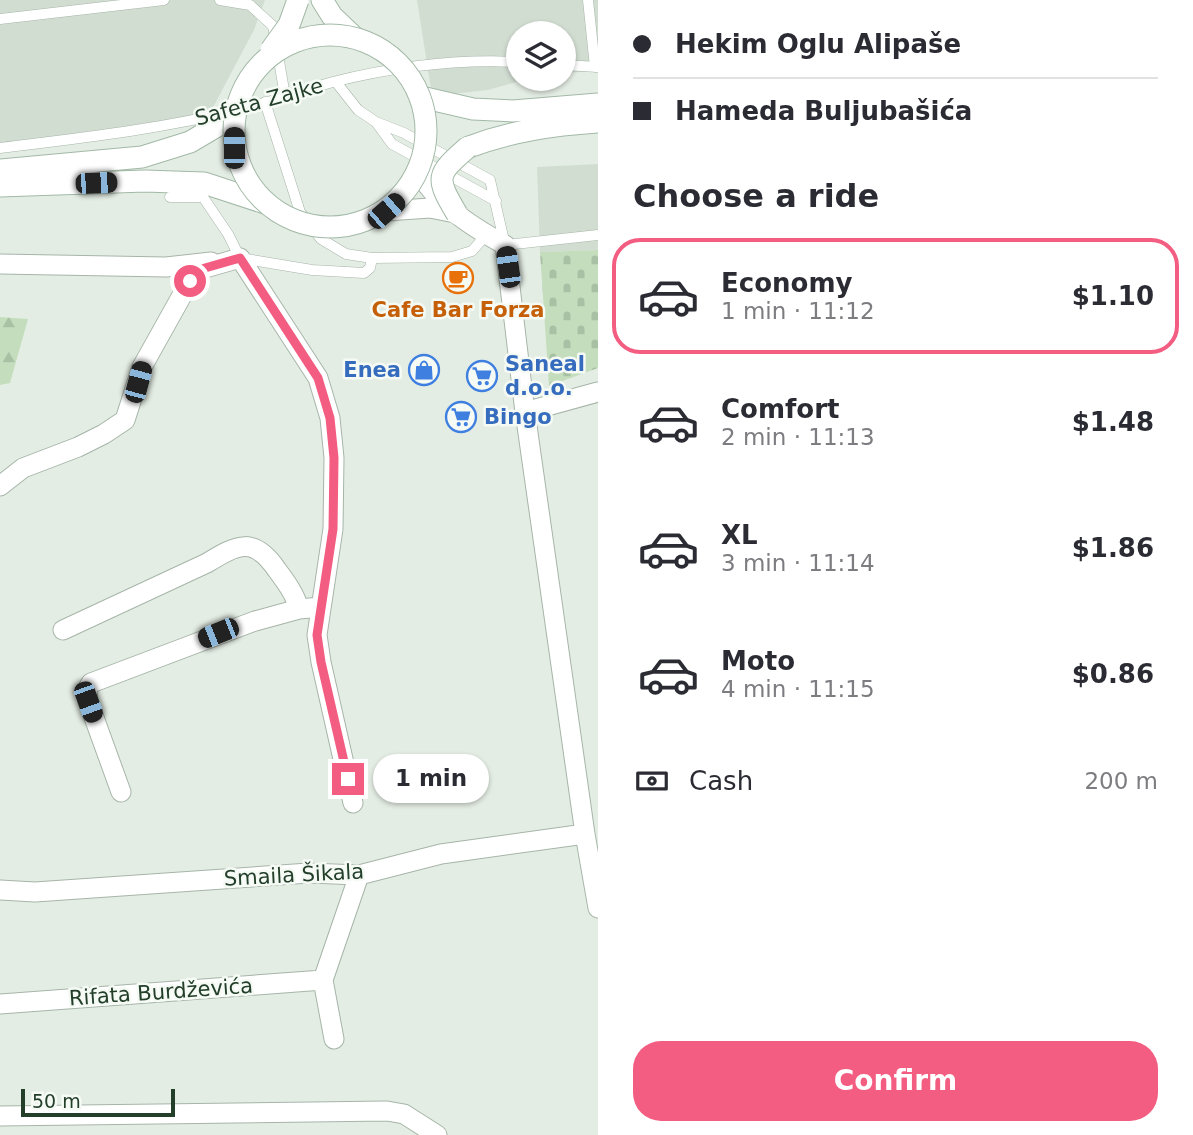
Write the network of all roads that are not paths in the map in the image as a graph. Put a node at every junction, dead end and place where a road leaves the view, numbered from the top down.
1 (164, 0) edge
2 (220, 0) edge
3 (298, 0) edge
4 (322, 0) edge
5 (588, 0) edge
6 (0, 19) edge
7 (354, 37) junction
8 (264, 60) junction
9 (506, 61) edge
10 (576, 66) edge
11 (597, 67) edge
12 (336, 82) junction
13 (285, 96) junction
14 (421, 97) junction
15 (265, 102) junction
16 (598, 104) edge
17 (234, 116) junction
18 (376, 122) junction
19 (598, 122) edge
20 (468, 147) junction
21 (0, 148) edge
22 (421, 164) junction
23 (0, 170) edge
24 (0, 186) edge
25 (170, 197) dead end
26 (496, 201) junction
27 (265, 204) junction
28 (386, 211) junction
29 (457, 214) junction
30 (483, 233) junction
31 (598, 235) edge
32 (505, 245) junction
33 (240, 258) junction
34 (372, 258) junction
35 (0, 264) edge
36 (598, 392) edge
37 (525, 412) junction
38 (0, 486) edge
39 (321, 607) junction
40 (299, 609) junction
41 (63, 630) dead end
42 (121, 792) dead end
43 (353, 803) dead end
44 (585, 834) junction
45 (359, 875) junction
46 (0, 890) edge
47 (598, 908) edge
48 (323, 980) junction
49 (0, 1004) edge
50 (334, 1039) dead end
51 (0, 1116) edge
52 (437, 1135) edge

1 - 6 lane
2 - 13 lane
3 - 8 main road, bridge
4 - 7 main road
5 - 11 lane
7 - 8 main road, bridge
7 - 14 main road, bridge
8 - 17 main road, bridge
9 - 12 lane, Safeta Zajke
10 - 11 lane
12 - 13 lane, Safeta Zajke
12 - 18 lane
13 - 15 lane, Safeta Zajke
14 - 16 main road
14 - 22 main road, bridge
15 - 21 lane, Safeta Zajke
15 - 34 lane
17 - 23 main road
17 - 27 main road, bridge
18 - 26 lane
18 - 26 lane
19 - 20 main road
20 - 22 main road, bridge
20 - 29 main road, bridge
22 - 28 main road, bridge
22 - 29 street, bridge
24 - 27 main road
25 - 33 lane
26 - 32 lane
27 - 28 main road, bridge
28 - 29 street
29 - 30 street
30 - 32 street
30 - 34 lane
31 - 32 lane
32 - 37 street
33 - 34 lane
33 - 35 street
33 - 38 street
33 - 39 street
36 - 37 street
37 - 44 street
39 - 40 street
39 - 43 street
40 - 41 street
40 - 42 street
44 - 45 street, Smaila Šikala
44 - 47 street
45 - 46 street, Smaila Šikala
45 - 48 street
48 - 49 street, Rifata Burdževića
48 - 50 street
51 - 52 street

